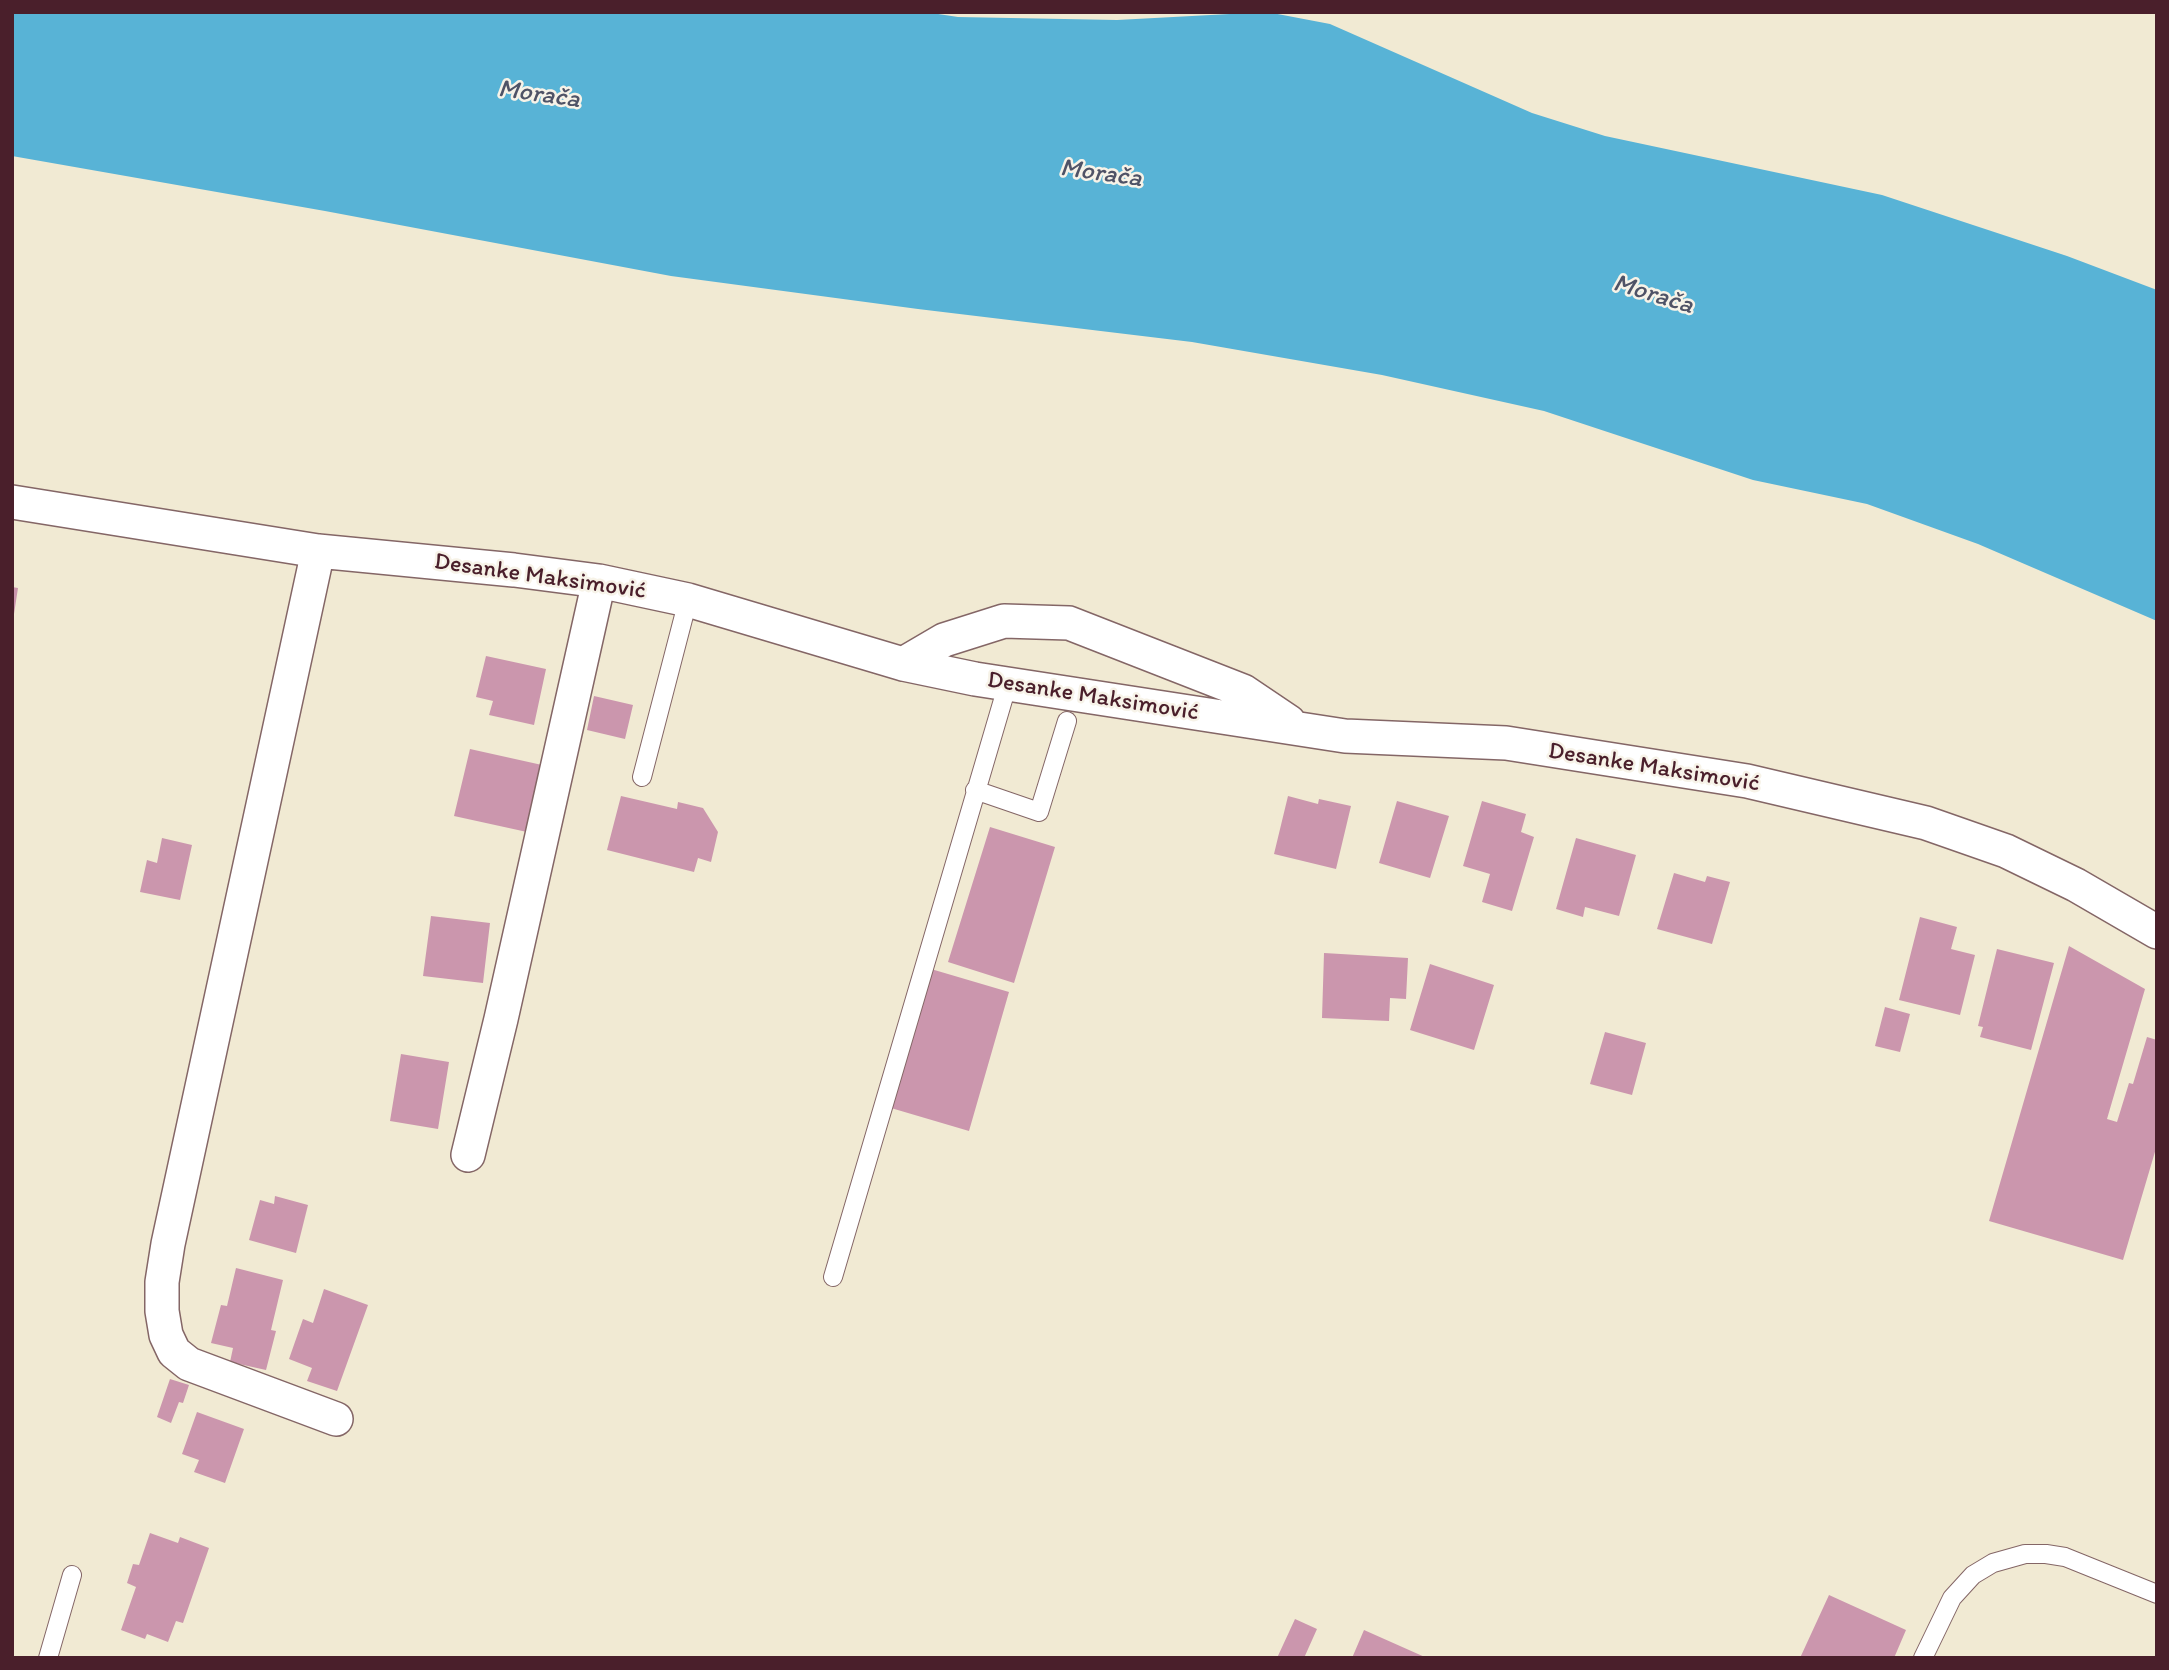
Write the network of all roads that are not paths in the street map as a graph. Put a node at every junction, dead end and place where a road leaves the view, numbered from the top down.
1 (12, 502) edge
2 (318, 551) junction
3 (599, 581) junction
4 (688, 600) junction
5 (903, 664) junction
6 (1008, 683) junction
7 (1066, 721) dead end
8 (1300, 729) junction
9 (642, 777) dead end
10 (975, 790) junction
11 (2157, 932) edge
12 (468, 1155) dead end
13 (833, 1277) dead end
14 (337, 1419) dead end
15 (72, 1574) dead end
16 (2157, 1594) edge
17 (48, 1658) edge
18 (1923, 1658) edge

1 - 2 street, Desanke Maksimović
2 - 3 street, Desanke Maksimović
2 - 14 street
3 - 4 street, Desanke Maksimović
3 - 12 street
4 - 5 street, Desanke Maksimović
4 - 9 lane
5 - 6 street, Desanke Maksimović
5 - 8 street
6 - 8 street, Desanke Maksimović
6 - 10 lane
7 - 10 lane
8 - 11 street, Desanke Maksimović
10 - 13 lane
15 - 17 lane
16 - 18 lane

